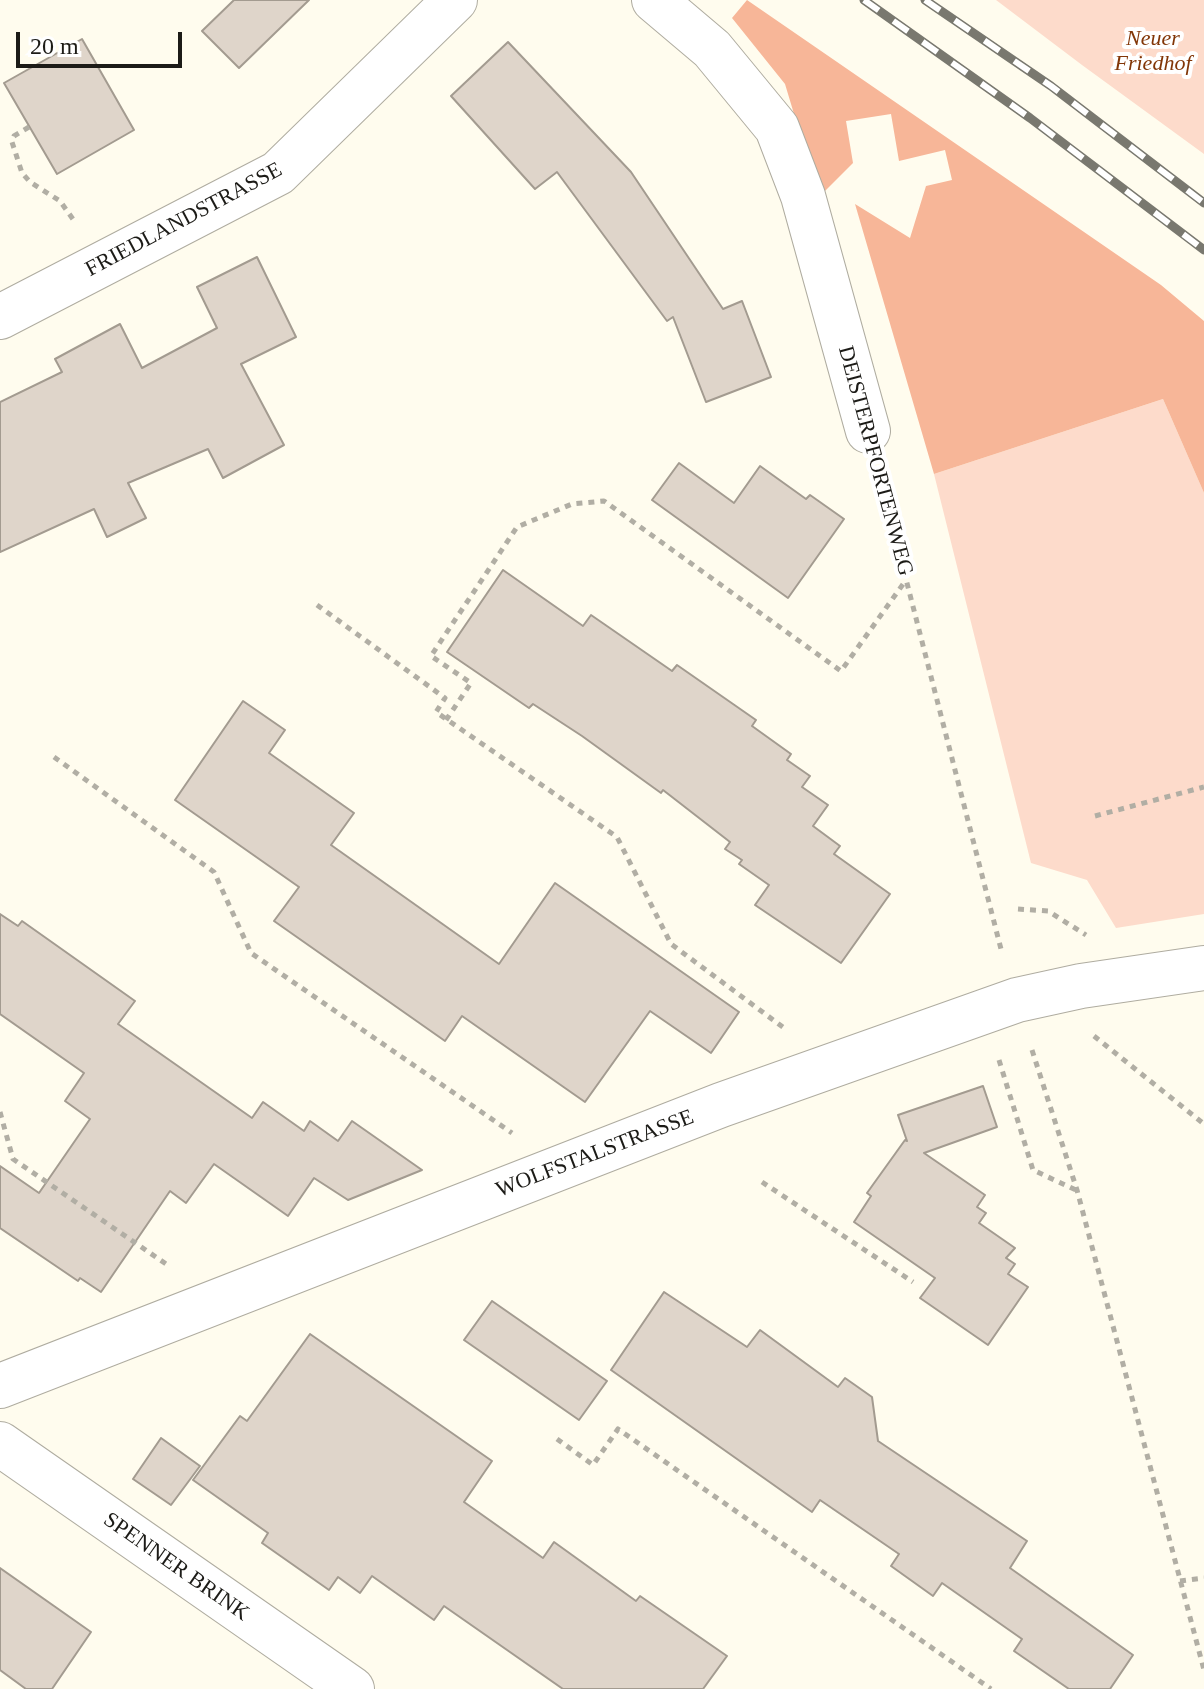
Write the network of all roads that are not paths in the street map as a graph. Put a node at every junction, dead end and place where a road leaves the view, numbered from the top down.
1 (455, 0) edge
2 (654, 0) edge
3 (0, 317) edge
4 (868, 431) road end
5 (1204, 968) edge
6 (0, 1386) edge
7 (0, 1444) edge
8 (352, 1689) edge

1 - 3 street, FRIEDLANDSTRASSE
2 - 4 street, DEISTERPFORTENWEG
5 - 6 street, WOLFSTALSTRASSE
7 - 8 street, SPENNER BRINK

